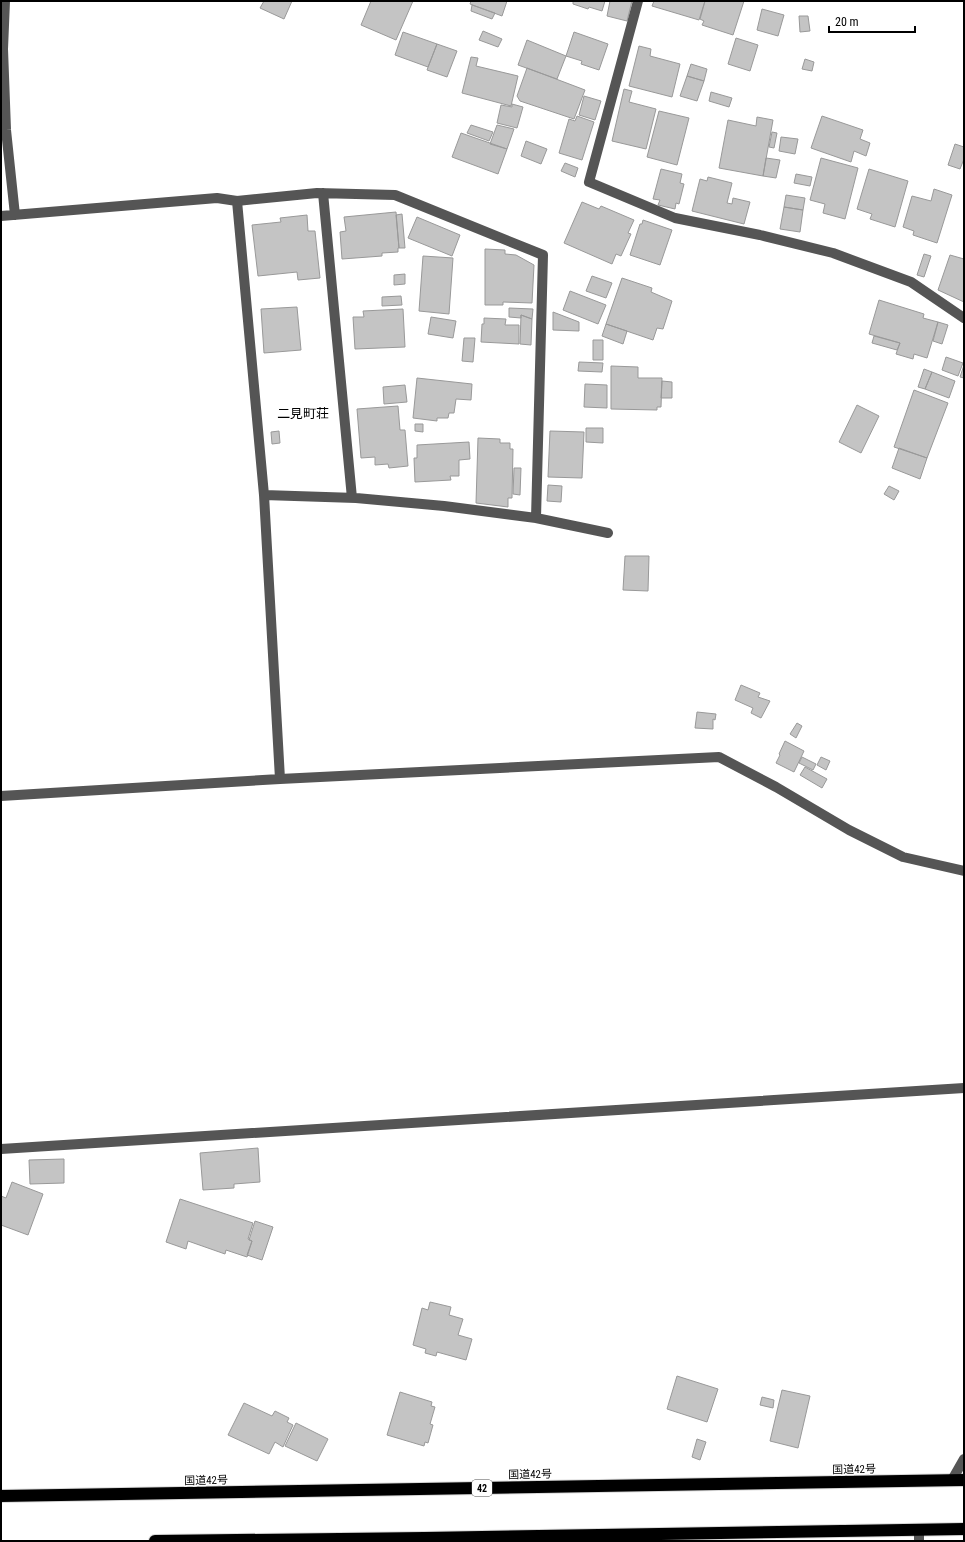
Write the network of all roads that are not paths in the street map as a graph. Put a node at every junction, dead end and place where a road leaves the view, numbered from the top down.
1 (5, 1) edge
2 (638, 1) edge
3 (323, 193) junction
4 (237, 201) junction
5 (15, 215) junction
6 (1, 216) edge
7 (964, 318) edge
8 (264, 495) junction
9 (352, 498) junction
10 (536, 518) junction
11 (608, 533) dead end
12 (280, 779) junction
13 (1, 796) edge
14 (964, 871) edge
15 (964, 1088) edge
16 (1, 1149) edge
17 (964, 1459) edge
18 (958, 1480) edge
19 (1, 1496) edge
20 (964, 1529) edge
21 (919, 1535) edge
22 (155, 1541) edge

1 - 5 street
2 - 7 street
3 - 4 street
3 - 9 street
3 - 10 street
4 - 5 street
4 - 8 street
5 - 6 street
8 - 9 street
8 - 12 street
9 - 10 street
10 - 11 street
12 - 13 street
12 - 14 street
15 - 16 street
17 - 18 street
18 - 19 highway, 国道42号 / 42
20 - 21 highway
21 - 22 highway

